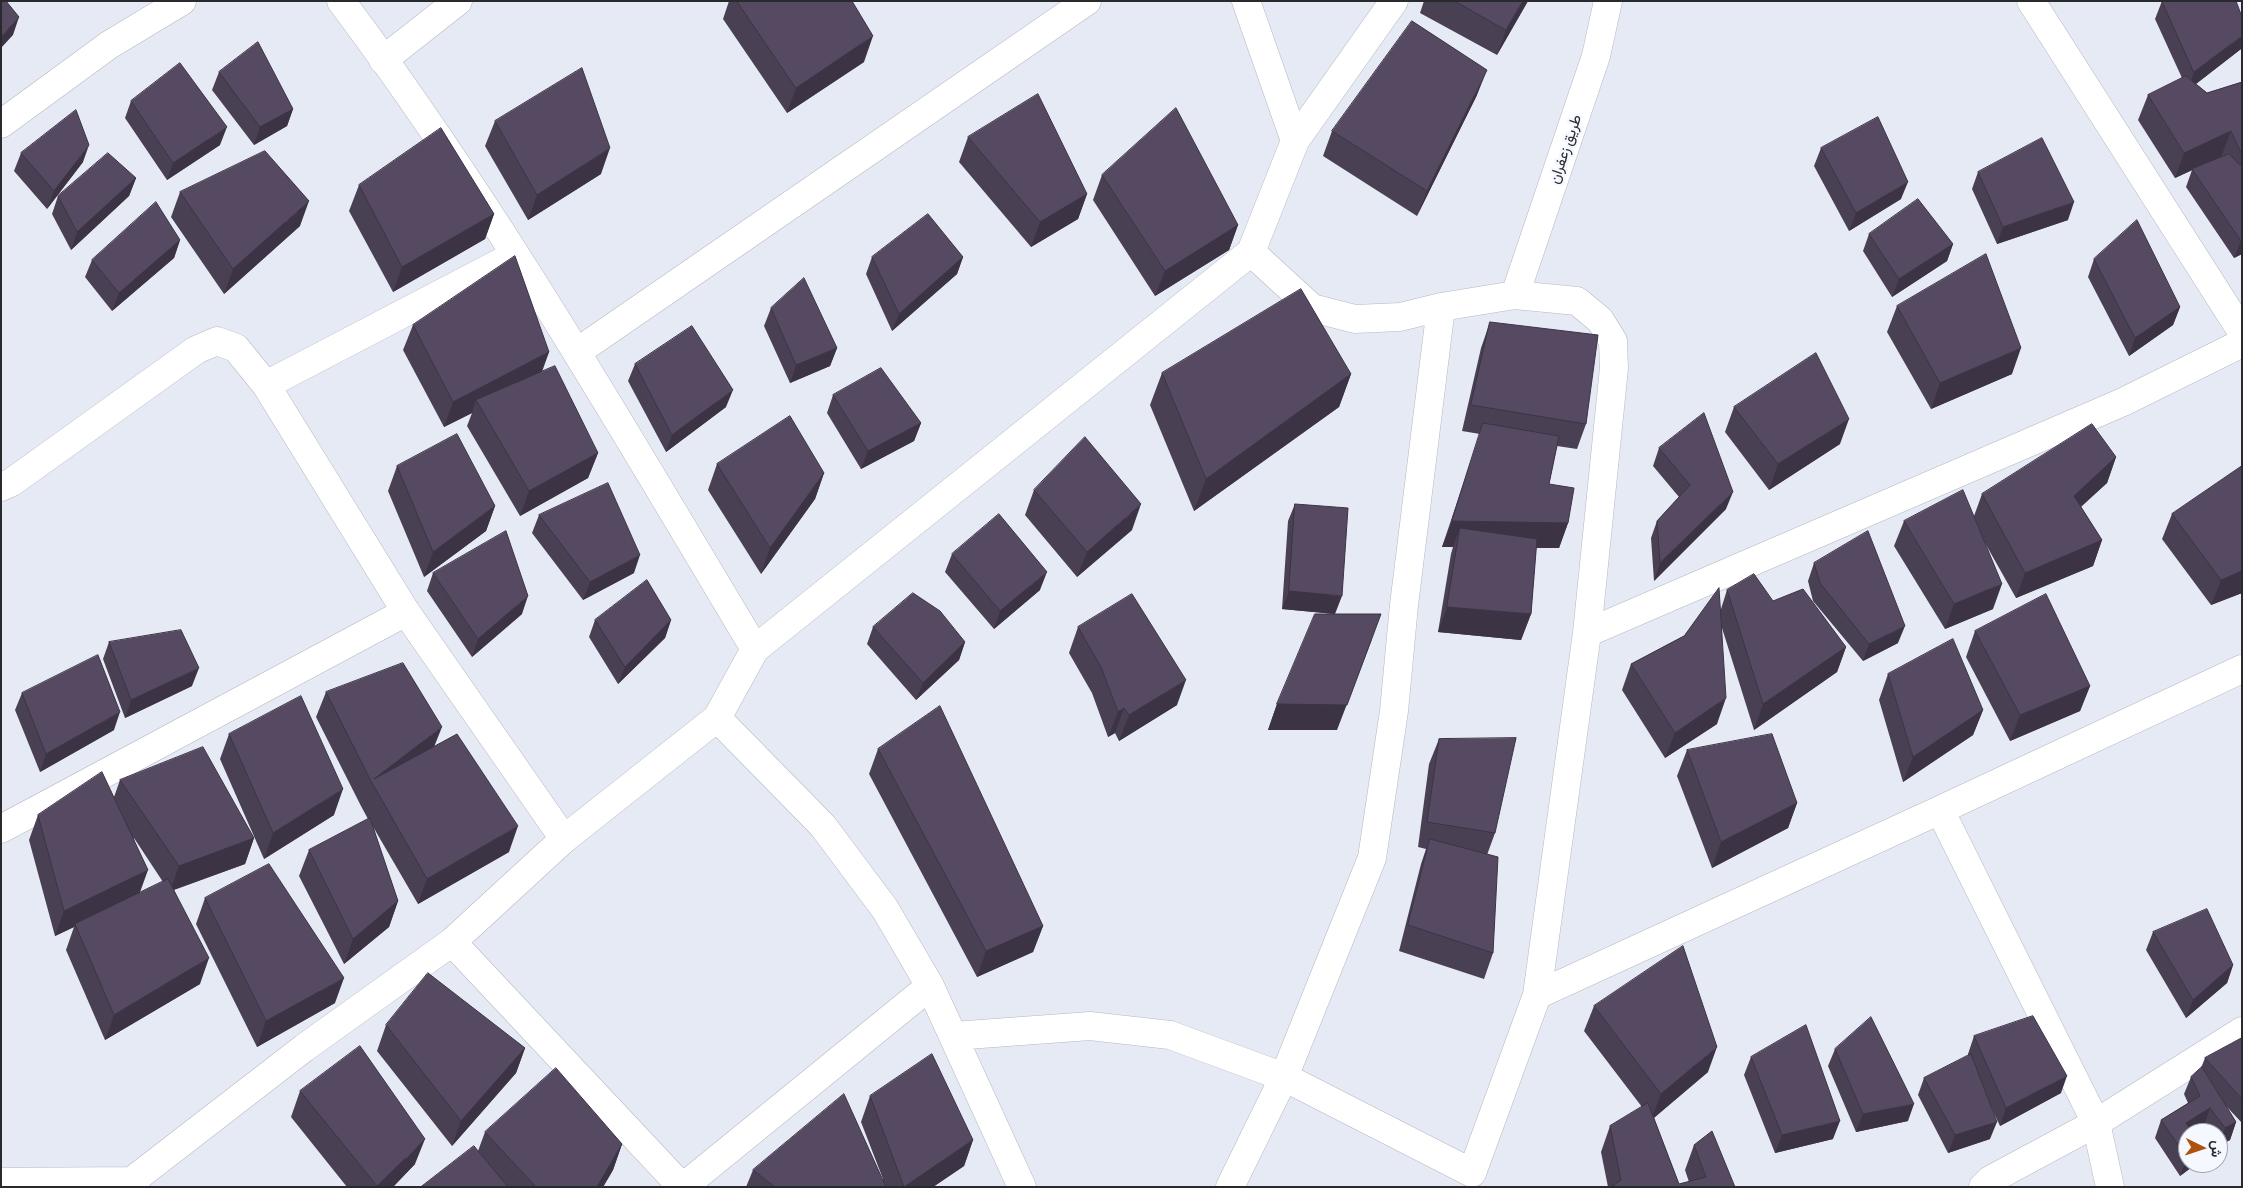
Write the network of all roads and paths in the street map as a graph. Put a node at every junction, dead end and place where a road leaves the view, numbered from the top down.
1 (341, 1) edge
2 (458, 1) edge
3 (1088, 1) edge
4 (1246, 1) edge
5 (1394, 1) edge
6 (1608, 1) edge
7 (2031, 1) edge
8 (181, 2) edge
9 (383, 60) junction
10 (1, 124) edge
11 (1295, 141) junction
12 (1251, 252) junction
13 (515, 255) junction
14 (1515, 295) junction
15 (2234, 300) edge
16 (1441, 307) junction
17 (2242, 332) edge
18 (2242, 343) edge
19 (577, 352) junction
20 (266, 384) junction
21 (1, 487) edge
22 (406, 612) junction
23 (1587, 634) junction
24 (755, 649) junction
25 (2242, 669) edge
26 (717, 718) junction
27 (1940, 810) junction
28 (1, 829) edge
29 (564, 839) junction
30 (452, 942) junction
31 (930, 986) junction
32 (1537, 995) junction
33 (2242, 1031) edge
34 (953, 1036) junction
35 (1284, 1077) junction
36 (2096, 1123) junction
37 (1, 1182) edge
38 (1475, 1182) edge
39 (130, 1185) edge
40 (683, 1187) edge
41 (1022, 1187) edge
42 (1230, 1187) edge
43 (1983, 1187) edge
44 (2110, 1187) edge

1 - 9 street
2 - 9 street
3 - 19 street
4 - 11 street
5 - 11 street
6 - 14 street, طريق زعفران
7 - 15 street
8 - 10 street
9 - 13 street
11 - 12 street
12 - 16 street
12 - 24 street
13 - 19 street
13 - 20 street
14 - 16 street
14 - 23 street
15 - 17 street
16 - 35 street
18 - 23 street
19 - 24 street
20 - 21 street
20 - 22 street
22 - 28 street
22 - 29 street
23 - 32 street
24 - 26 street
25 - 27 street
26 - 29 street
26 - 31 street
27 - 32 street
27 - 36 street
29 - 30 street
30 - 39 street
30 - 40 street
31 - 34 street
31 - 40 street
32 - 38 street
33 - 36 street
34 - 35 street
34 - 41 street
35 - 38 street
35 - 42 street
36 - 43 street
36 - 44 street
37 - 39 street

